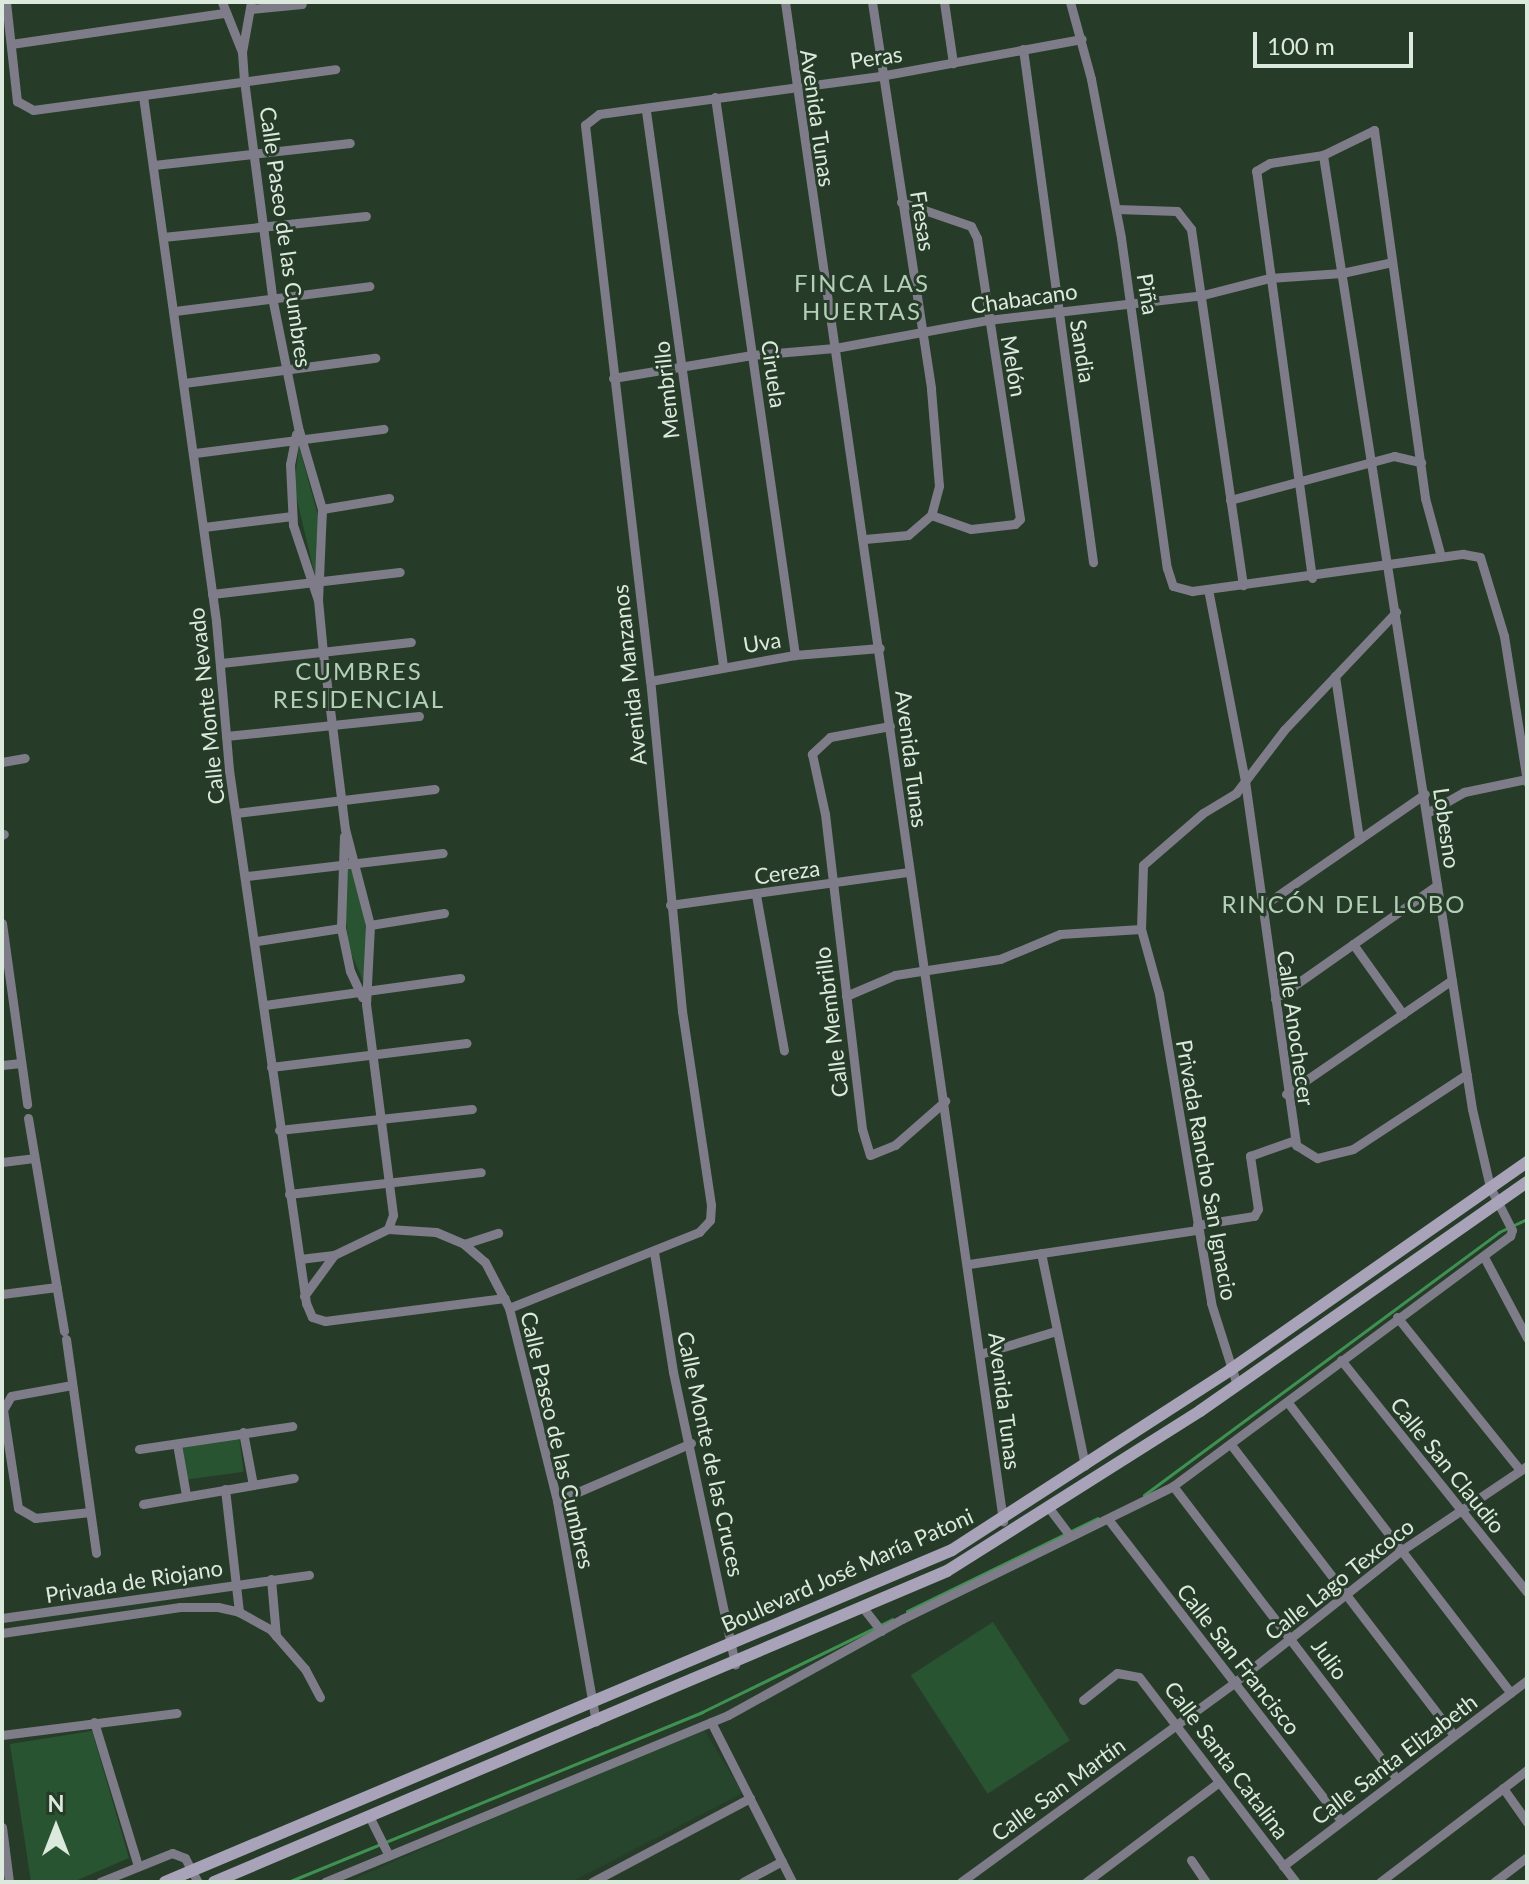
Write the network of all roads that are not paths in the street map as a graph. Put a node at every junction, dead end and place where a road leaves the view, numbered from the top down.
1 (6, 2) edge
2 (222, 2) edge
3 (785, 2) edge
4 (872, 2) edge
5 (944, 2) edge
6 (1070, 2) edge
7 (302, 4) edge
8 (252, 6) edge
9 (224, 13) junction
10 (1082, 39) junction
11 (11, 44) junction
12 (1023, 49) junction
13 (242, 52) junction
14 (953, 63) junction
15 (335, 69) dead end
16 (880, 76) junction
17 (244, 80) junction
18 (794, 85) junction
19 (143, 96) junction
20 (715, 97) junction
21 (646, 111) junction
22 (585, 125) joint
23 (350, 143) dead end
24 (253, 152) junction
25 (1323, 155) junction
26 (154, 165) junction
27 (901, 202) junction
28 (1116, 209) junction
29 (366, 216) dead end
30 (262, 225) junction
31 (163, 237) junction
32 (1392, 262) junction
33 (1342, 273) junction
34 (1269, 278) junction
35 (369, 286) dead end
36 (1203, 295) junction
37 (272, 297) junction
38 (1132, 302) junction
39 (175, 311) junction
40 (1058, 311) junction
41 (988, 320) junction
42 (922, 331) junction
43 (835, 348) junction
44 (752, 355) junction
45 (375, 358) dead end
46 (683, 366) junction
47 (287, 372) junction
48 (613, 378) junction
49 (184, 383) junction
50 (383, 429) dead end
51 (299, 439) junction
52 (195, 453) junction
53 (1369, 461) junction
54 (1421, 462) junction
55 (1298, 478) junction
56 (389, 498) dead end
57 (1230, 500) junction
58 (322, 509) junction
59 (931, 515) junction
60 (292, 516) junction
61 (204, 527) junction
62 (865, 539) junction
63 (1441, 557) junction
64 (1093, 562) dead end
65 (1387, 568) junction
66 (400, 572) dead end
67 (1312, 578) junction
68 (321, 583) junction
69 (309, 584) junction
70 (1243, 585) junction
71 (1208, 589) junction
72 (212, 594) junction
73 (318, 600) junction
74 (1396, 612) junction
75 (411, 642) dead end
76 (880, 648) junction
77 (323, 653) junction
78 (795, 655) junction
79 (221, 663) junction
80 (723, 666) junction
81 (1335, 676) junction
82 (650, 681) junction
83 (419, 716) dead end
84 (331, 724) junction
85 (890, 726) junction
86 (226, 736) junction
87 (25, 758) dead end
88 (2, 762) edge
89 (1527, 780) edge
90 (1245, 781) junction
91 (435, 789) dead end
92 (1425, 794) junction
93 (341, 799) junction
94 (236, 813) junction
95 (1427, 813) junction
96 (345, 829) junction
97 (1359, 839) junction
98 (443, 853) dead end
99 (354, 861) junction
100 (341, 863) junction
101 (909, 872) junction
102 (247, 876) junction
103 (832, 884) junction
104 (1437, 885) junction
105 (756, 895) junction
106 (670, 905) junction
107 (1261, 907) junction
108 (444, 913) dead end
109 (2, 923) edge
110 (370, 925) junction
111 (341, 928) junction
112 (1141, 929) junction
113 (3, 937) edge
114 (257, 941) junction
115 (1353, 944) junction
116 (923, 971) junction
117 (460, 978) dead end
118 (1452, 980) junction
119 (364, 992) junction
120 (846, 996) junction
121 (1275, 999) junction
122 (265, 1005) junction
123 (1403, 1014) junction
124 (467, 1043) dead end
125 (784, 1050) dead end
126 (372, 1054) junction
127 (21, 1063) junction
128 (2, 1065) edge
129 (271, 1067) junction
130 (1467, 1074) junction
131 (1286, 1094) junction
132 (945, 1101) junction
133 (27, 1104) dead end
134 (472, 1109) dead end
135 (28, 1118) dead end
136 (381, 1118) junction
137 (279, 1130) junction
138 (1295, 1140) junction
139 (34, 1158) junction
140 (2, 1162) edge
141 (1527, 1162) edge
142 (481, 1172) dead end
143 (390, 1182) junction
144 (1527, 1182) edge
145 (1490, 1187) junction
146 (289, 1194) junction
147 (1497, 1200) junction
148 (393, 1215) junction
149 (403, 1228) junction
150 (1197, 1228) junction
151 (388, 1229) junction
152 (498, 1233) dead end
153 (464, 1244) junction
154 (654, 1252) junction
155 (1041, 1253) junction
156 (334, 1255) junction
157 (1484, 1257) junction
158 (300, 1259) junction
159 (969, 1264) junction
160 (57, 1287) junction
161 (2, 1294) edge
162 (304, 1296) junction
163 (507, 1303) junction
164 (1397, 1317) junction
165 (1056, 1331) junction
166 (1527, 1338) edge
167 (980, 1354) junction
168 (1341, 1360) junction
169 (1230, 1370) junction
170 (72, 1385) junction
171 (1237, 1385) junction
172 (1289, 1404) junction
173 (1175, 1405) junction
174 (1184, 1421) junction
175 (292, 1426) dead end
176 (243, 1432) junction
177 (691, 1443) junction
178 (177, 1444) junction
179 (1232, 1446) junction
180 (5, 1449) edge
181 (139, 1449) dead end
182 (7, 1466) edge
183 (1085, 1466) junction
184 (1523, 1468) edge
185 (294, 1478) dead end
186 (253, 1485) junction
187 (1173, 1486) junction
188 (225, 1489) junction
189 (186, 1495) junction
190 (557, 1501) junction
191 (143, 1504) dead end
192 (1049, 1508) junction
193 (1460, 1510) junction
194 (90, 1512) junction
195 (1108, 1519) junction
196 (1003, 1521) junction
197 (1069, 1534) junction
198 (1399, 1552) junction
199 (96, 1553) dead end
200 (309, 1575) dead end
201 (271, 1579) junction
202 (238, 1583) junction
203 (1527, 1592) edge
204 (1345, 1595) junction
205 (118, 1600) junction
206 (864, 1609) junction
207 (239, 1612) junction
208 (39, 1613) junction
209 (121, 1616) junction
210 (2, 1618) edge
211 (40, 1628) junction
212 (881, 1631) junction
213 (2, 1633) edge
214 (276, 1636) junction
215 (1291, 1637) junction
216 (731, 1643) junction
217 (735, 1664) junction
218 (1527, 1680) edge
219 (1235, 1682) junction
220 (1511, 1693) junction
221 (320, 1697) dead end
222 (1083, 1700) dead end
223 (592, 1704) junction
224 (177, 1713) dead end
225 (94, 1722) junction
226 (596, 1722) junction
227 (711, 1722) junction
228 (1176, 1725) junction
229 (1454, 1735) junction
230 (7, 1736) edge
231 (2, 1741) edge
232 (1527, 1770) edge
233 (1397, 1779) junction
234 (1218, 1783) junction
235 (1503, 1788) junction
236 (750, 1798) junction
237 (370, 1818) junction
238 (1341, 1821) junction
239 (1527, 1822) edge
240 (2, 1827) edge
241 (385, 1847) junction
242 (1527, 1857) edge
243 (1191, 1860) dead end
244 (782, 1861) junction
245 (138, 1866) junction
246 (1283, 1866) junction
247 (195, 1876) edge
248 (1203, 1881) edge
249 (9, 1882) edge
250 (100, 1882) edge
251 (165, 1882) edge
252 (214, 1882) edge
253 (325, 1882) edge
254 (592, 1882) edge
255 (743, 1882) edge
256 (792, 1882) edge
257 (961, 1882) edge
258 (1086, 1882) edge
259 (1296, 1882) edge
260 (1380, 1882) edge
261 (1494, 1882) edge

1 - 11 street
2 - 9 street, Calle Paseo de las Cumbres
3 - 18 street, Avenida Tunas
4 - 16 street, Fresas
5 - 14 street
6 - 10 street, Piña
7 - 8 street
8 - 13 street, Calle Paseo de las Cumbres
9 - 11 street
9 - 13 street, Calle Paseo de las Cumbres
10 - 12 street, Peras
10 - 28 street, Piña
11 - 19 street
12 - 14 street, Peras
12 - 40 street, Sandia
13 - 17 street, Calle Paseo de las Cumbres
14 - 16 street, Peras
15 - 17 street
16 - 18 street, Peras
16 - 27 street, Fresas
17 - 19 street
17 - 24 street, Calle Paseo de las Cumbres
18 - 20 street, Peras
18 - 43 street, Avenida Tunas
19 - 26 street, Calle Monte Nevado
20 - 21 street, Peras
20 - 44 street, Ciruela
21 - 22 street, Peras
21 - 46 street, Membrillo
22 - 48 street, Avenida Manzanos
23 - 24 street
24 - 26 street
24 - 30 street, Calle Paseo de las Cumbres
25 - 32 street
25 - 33 street, Lobesno
25 - 34 street
26 - 31 street, Calle Monte Nevado
27 - 41 street, Melón
27 - 42 street, Fresas
28 - 36 street
28 - 38 street, Piña
29 - 30 street
30 - 31 street
30 - 37 street, Calle Paseo de las Cumbres
31 - 39 street, Calle Monte Nevado
32 - 33 street, Chabacano
32 - 54 street
33 - 34 street, Chabacano
33 - 53 street, Lobesno
34 - 36 street, Chabacano
34 - 55 street
35 - 37 street
36 - 38 street, Chabacano
36 - 57 street
37 - 39 street
37 - 47 street, Calle Paseo de las Cumbres
38 - 40 street, Chabacano
38 - 71 street, Piña
39 - 49 street, Calle Monte Nevado
40 - 41 street, Chabacano
40 - 64 street, Sandia
41 - 42 street, Chabacano
41 - 59 street, Melón
42 - 43 street, Chabacano
42 - 59 street, Fresas
43 - 44 street, Chabacano
43 - 62 street, Avenida Tunas
44 - 46 street, Chabacano
44 - 78 street, Ciruela
45 - 47 street
46 - 48 street, Chabacano
46 - 80 street, Membrillo
47 - 49 street
47 - 51 street, Calle Paseo de las Cumbres
48 - 82 street, Avenida Manzanos
49 - 52 street, Calle Monte Nevado
50 - 51 street
51 - 52 street
51 - 58 street, Calle Paseo de las Cumbres
51 - 60 street, Calle Paseo de las Cumbres
52 - 61 street, Calle Monte Nevado
53 - 54 street
53 - 55 street
53 - 65 street, Lobesno
54 - 63 street
55 - 57 street
55 - 67 street
56 - 58 street
57 - 70 street
58 - 68 street, Calle Paseo de las Cumbres
59 - 62 street
60 - 61 street
60 - 69 street, Calle Paseo de las Cumbres
61 - 72 street, Calle Monte Nevado
62 - 76 street, Avenida Tunas
63 - 65 street
63 - 89 street
65 - 67 street
65 - 74 street, Lobesno
66 - 68 street
67 - 70 street
68 - 69 street
68 - 73 street, Calle Paseo de las Cumbres
69 - 72 street
69 - 73 street, Calle Paseo de las Cumbres
70 - 71 street
71 - 90 street, Calle Anochecer
72 - 79 street, Calle Monte Nevado
73 - 77 street, Calle Paseo de las Cumbres
74 - 81 street
74 - 92 street, Lobesno
75 - 77 street
76 - 78 street, Uva
76 - 85 street, Avenida Tunas
77 - 79 street
77 - 84 street, Calle Paseo de las Cumbres
78 - 80 street, Uva
79 - 86 street, Calle Monte Nevado
80 - 82 street, Uva
81 - 90 street
81 - 97 street
82 - 106 street, Avenida Manzanos
83 - 84 street
84 - 86 street
84 - 93 street, Calle Paseo de las Cumbres
85 - 101 street, Avenida Tunas
85 - 103 street
86 - 94 street, Calle Monte Nevado
87 - 88 street
89 - 95 street
90 - 107 street, Calle Anochecer
90 - 112 street
91 - 93 street
92 - 95 street, Lobesno
92 - 97 street
93 - 94 street
93 - 96 street, Calle Paseo de las Cumbres
94 - 102 street, Calle Monte Nevado
95 - 104 street, Lobesno
96 - 99 street, Calle Paseo de las Cumbres
96 - 100 street, Calle Paseo de las Cumbres
97 - 107 street
98 - 99 street
99 - 100 street
99 - 110 street, Calle Paseo de las Cumbres
100 - 102 street
100 - 111 street, Calle Paseo de las Cumbres
101 - 103 street, Cereza
101 - 116 street, Avenida Tunas
102 - 114 street, Calle Monte Nevado
103 - 105 street, Cereza
103 - 120 street, Calle Membrillo
104 - 115 street
104 - 118 street, Lobesno
105 - 106 street, Cereza
105 - 125 street
106 - 154 street, Avenida Manzanos
107 - 121 street, Calle Anochecer
108 - 110 street
109 - 113 street
110 - 119 street, Calle Paseo de las Cumbres
111 - 114 street
111 - 119 street, Calle Paseo de las Cumbres
112 - 116 street
112 - 150 street, Privada Rancho San Ignacio
113 - 127 street
114 - 122 street, Calle Monte Nevado
115 - 121 street
115 - 123 street
116 - 120 street
116 - 132 street, Avenida Tunas
117 - 119 street
118 - 123 street
118 - 130 street, Lobesno
119 - 122 street
119 - 126 street, Calle Paseo de las Cumbres
120 - 132 street, Calle Membrillo
121 - 131 street, Calle Anochecer
122 - 129 street, Calle Monte Nevado
123 - 131 street
124 - 126 street
126 - 129 street
126 - 136 street, Calle Paseo de las Cumbres
127 - 128 street
127 - 133 street
129 - 137 street, Calle Monte Nevado
130 - 138 street, Calle Anochecer
130 - 145 street, Lobesno
131 - 138 street, Calle Anochecer
132 - 159 street, Avenida Tunas
134 - 136 street
135 - 139 street
136 - 137 street
136 - 143 street, Calle Paseo de las Cumbres
137 - 146 street, Calle Monte Nevado
138 - 150 street
139 - 140 street
139 - 160 street
141 - 145 main road, Boulevard José María Patoni
142 - 143 street
143 - 146 street
143 - 148 street, Calle Paseo de las Cumbres
144 - 147 main road, Boulevard José María Patoni
145 - 147 street, Lobesno
145 - 169 main road, Boulevard José María Patoni
146 - 158 street, Calle Monte Nevado
147 - 157 street, Lobesno
147 - 171 main road, Boulevard José María Patoni
148 - 149 street
148 - 151 street, Calle Paseo de las Cumbres
149 - 151 street, Calle Paseo de las Cumbres
149 - 153 street, Calle Paseo de las Cumbres
150 - 155 street
150 - 169 street, Privada Rancho San Ignacio
151 - 156 street, Calle Paseo de las Cumbres
152 - 153 street
153 - 163 street, Calle Paseo de las Cumbres
154 - 163 street
154 - 177 street, Calle Monte de las Cruces
155 - 159 street
155 - 165 street
156 - 158 street
156 - 162 street, Calle Paseo de las Cumbres
157 - 164 street
157 - 166 street
158 - 162 street, Calle Monte Nevado
159 - 167 street, Avenida Tunas
160 - 161 street
160 - 170 street
162 - 163 street, Calle Monte Nevado
163 - 190 street, Calle Paseo de las Cumbres
164 - 168 street
164 - 184 street
165 - 167 street
165 - 183 street
167 - 196 street, Avenida Tunas
168 - 172 street
168 - 193 street, Calle San Claudio
169 - 171 street, Privada Rancho San Ignacio
169 - 173 main road, Boulevard José María Patoni
170 - 180 street
170 - 194 street
171 - 174 main road, Boulevard José María Patoni
172 - 179 street
172 - 198 street
173 - 174 main road
173 - 183 main road, Boulevard José María Patoni
174 - 192 main road, Boulevard José María Patoni
175 - 176 street
176 - 178 street
176 - 186 street
177 - 190 street
177 - 216 street, Calle Monte de las Cruces
178 - 181 street
178 - 189 street
179 - 187 street
179 - 204 street
180 - 182 street
182 - 194 street
183 - 196 main road, Boulevard José María Patoni
184 - 193 street, Calle Lago Texcoco
185 - 186 street
186 - 188 street
187 - 195 street
187 - 215 street, Julio
188 - 189 street
188 - 202 street
189 - 191 street
190 - 223 street, Calle Paseo de las Cumbres
192 - 197 street
192 - 206 main road, Boulevard José María Patoni
193 - 198 street, Calle Lago Texcoco
193 - 203 street, Calle San Claudio
194 - 199 street
195 - 197 street
195 - 219 street, Calle San Francisco
196 - 216 main road, Boulevard José María Patoni
197 - 212 street
198 - 204 street, Calle Lago Texcoco
198 - 220 street
200 - 201 street, Privada de Riojano
201 - 202 street, Privada de Riojano
201 - 214 street
202 - 205 street, Privada de Riojano
202 - 207 street
204 - 215 street, Calle Lago Texcoco
204 - 229 street
205 - 208 street, Privada de Riojano
205 - 209 street
206 - 212 street
206 - 217 main road, Boulevard José María Patoni
207 - 209 street, Privada de Riojano
207 - 214 street, Privada de Riojano
208 - 210 street, Privada de Riojano
208 - 211 street
209 - 211 street, Privada de Riojano
211 - 213 street, Privada de Riojano
212 - 227 street
214 - 221 street, Privada de Riojano
215 - 219 street, Calle Lago Texcoco
215 - 233 street, Julio
216 - 217 street, Calle Monte de las Cruces
216 - 223 main road, Boulevard José María Patoni
217 - 226 main road, Boulevard José María Patoni
218 - 220 street, Calle Santa Elizabeth
219 - 228 street, Calle Lago Texcoco
219 - 238 street, Calle San Francisco
220 - 229 street, Calle Santa Elizabeth
222 - 228 street, Calle Santa Catalina
223 - 226 street, Calle Paseo de las Cumbres
223 - 247 main road, Boulevard José María Patoni
224 - 225 street
225 - 230 street
225 - 245 street
226 - 237 main road, Boulevard José María Patoni
227 - 236 street
227 - 241 street
228 - 234 street, Calle Santa Catalina
228 - 257 street, Calle San Martín
229 - 233 street, Calle Santa Elizabeth
230 - 231 street
232 - 235 street
233 - 238 street, Calle Santa Elizabeth
234 - 246 street, Calle Santa Catalina
234 - 258 street
235 - 239 street
235 - 260 street
236 - 244 street
236 - 254 street
237 - 241 street
237 - 252 main road, Boulevard José María Patoni
238 - 246 street, Calle Santa Elizabeth
240 - 249 street
241 - 253 street
242 - 261 street
243 - 248 street
244 - 255 street
244 - 256 street
245 - 247 street
245 - 250 street
246 - 259 street, Calle Santa Catalina
247 - 251 main road, Boulevard José María Patoni

